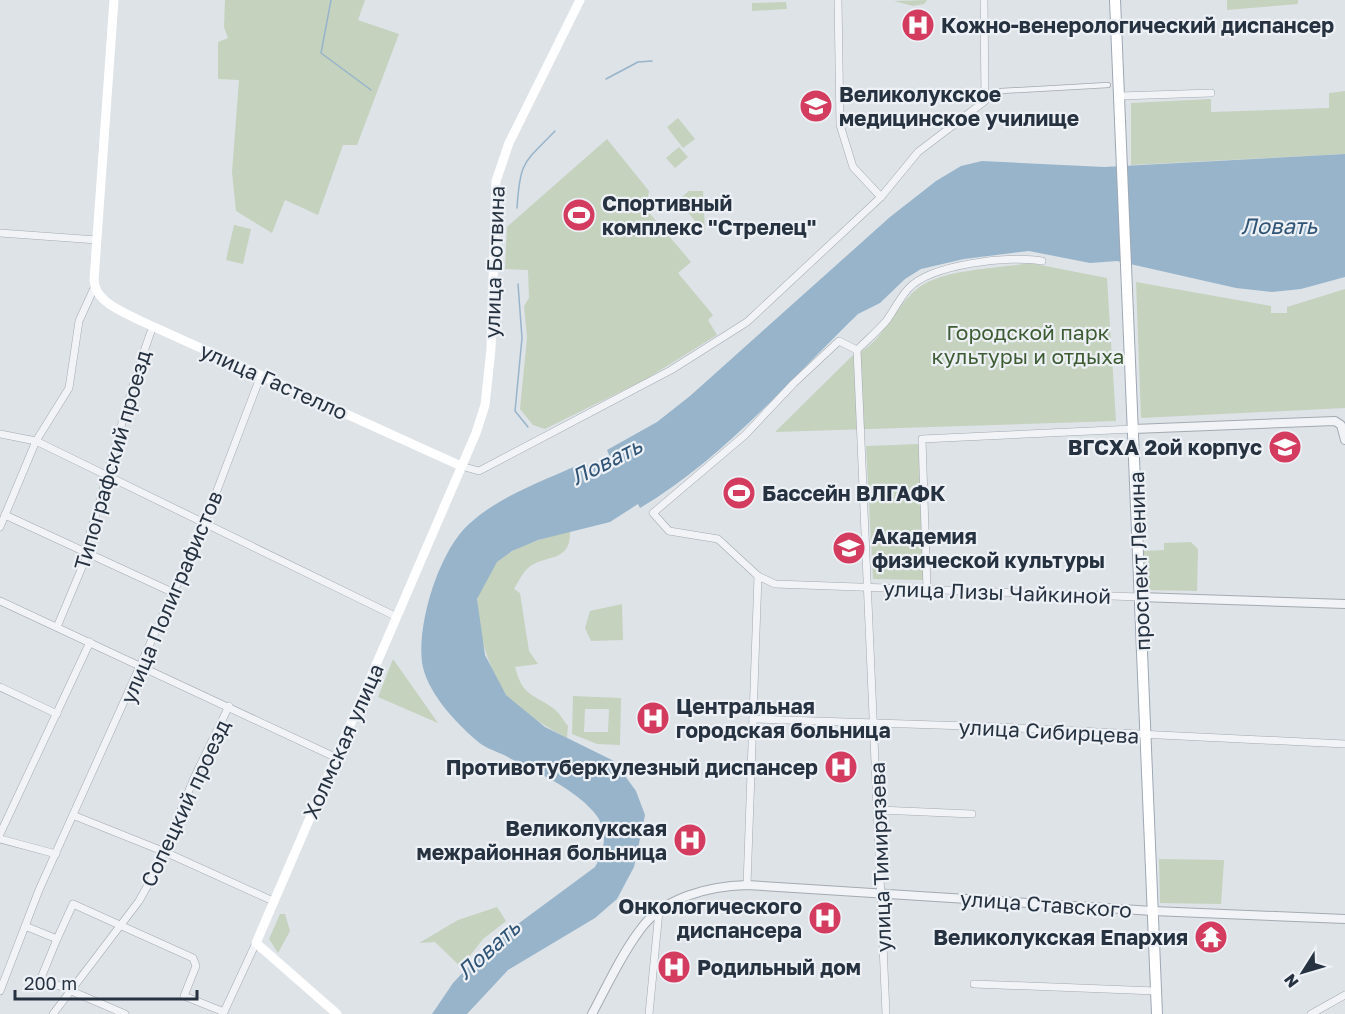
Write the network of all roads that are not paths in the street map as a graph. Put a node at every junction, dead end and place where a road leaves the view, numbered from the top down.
1 (114, 0) edge
2 (580, 0) edge
3 (838, 0) edge
4 (984, 0) edge
5 (1115, 0) edge
6 (1108, 85) dead end
7 (1001, 91) dead end
8 (1211, 93) dead end
9 (1120, 96) junction
10 (881, 197) junction
11 (0, 233) edge
12 (97, 240) junction
13 (1042, 261) dead end
14 (95, 286) junction
15 (153, 326) junction
16 (857, 350) junction
17 (261, 375) junction
18 (1134, 429) junction
19 (0, 434) edge
20 (1345, 440) edge
21 (36, 441) junction
22 (461, 466) junction
23 (109, 475) junction
24 (5, 515) junction
25 (205, 522) junction
26 (0, 527) edge
27 (88, 553) junction
28 (758, 576) junction
29 (868, 587) junction
30 (927, 589) junction
31 (174, 592) junction
32 (1139, 597) junction
33 (0, 601) edge
34 (1345, 604) edge
35 (398, 617) junction
36 (57, 627) junction
37 (90, 642) junction
38 (142, 666) junction
39 (0, 687) edge
40 (229, 706) junction
41 (57, 714) junction
42 (753, 719) junction
43 (874, 724) junction
44 (1146, 735) junction
45 (1345, 744) edge
46 (337, 758) junction
47 (879, 810) junction
48 (972, 814) dead end
49 (75, 816) junction
50 (0, 834) edge
51 (0, 839) edge
52 (165, 852) junction
53 (56, 854) junction
54 (747, 885) junction
55 (882, 894) junction
56 (273, 900) junction
57 (659, 911) junction
58 (1153, 911) junction
59 (1345, 919) edge
60 (25, 926) junction
61 (122, 926) junction
62 (57, 939) junction
63 (256, 944) junction
64 (974, 984) dead end
65 (0, 991) edge
66 (73, 991) junction
67 (1156, 991) junction
68 (1345, 995) edge
69 (224, 1013) edge
70 (53, 1014) edge
71 (124, 1014) edge
72 (337, 1014) edge
73 (592, 1014) edge
74 (649, 1014) edge
75 (886, 1014) edge
76 (1157, 1014) edge
77 (1311, 1014) edge

1 - 12 main road
2 - 22 main road, улица Ботвина
3 - 10 street
4 - 10 street
5 - 9 main road, проспект Ленина
6 - 7 street
8 - 9 street
9 - 18 main road, проспект Ленина
10 - 22 street
11 - 12 street
12 - 14 main road
13 - 16 street
14 - 15 main road, улица Гастелло
14 - 21 street
15 - 17 main road, улица Гастелло
15 - 23 street, Типографский проезд
16 - 28 street
16 - 29 street, улица Тимирязева
17 - 22 main road, улица Гастелло
17 - 25 street, улица Полиграфистов
18 - 20 street
18 - 30 street
18 - 32 main road, проспект Ленина
19 - 21 street
21 - 23 street
21 - 24 street
22 - 35 main road, Холмская улица
23 - 25 street
23 - 27 street, Типографский проезд
24 - 26 street
24 - 27 street
25 - 31 street, улица Полиграфистов
25 - 35 street
27 - 31 street
27 - 36 street, Типографский проезд
28 - 29 street, улица Лизы Чайкиной
28 - 42 street
29 - 30 street, улица Лизы Чайкиной
29 - 43 street, улица Тимирязева
30 - 32 street, улица Лизы Чайкиной
31 - 38 street, улица Полиграфистов
32 - 34 street, улица Лизы Чайкиной
32 - 44 main road, проспект Ленина
33 - 36 street
35 - 46 main road, Холмская улица
36 - 37 street
37 - 38 street
37 - 41 street
38 - 40 street
38 - 49 street, улица Полиграфистов
39 - 41 street
40 - 46 street
40 - 52 street, Сопецкий проезд
41 - 50 street
42 - 43 street, улица Сибирцева
42 - 54 street
43 - 44 street, улица Сибирцева
43 - 47 street, улица Тимирязева
44 - 45 street, улица Сибирцева
44 - 58 main road, проспект Ленина
46 - 56 main road, Холмская улица
47 - 48 street
47 - 55 street, улица Тимирязева
49 - 52 street
49 - 53 street, улица Полиграфистов
51 - 53 street
52 - 56 street
52 - 61 street, Сопецкий проезд
53 - 60 street
54 - 55 street, улица Ставского
54 - 57 street, улица Ставского
55 - 58 street, улица Ставского
55 - 75 street, улица Тимирязева
56 - 63 main road, Холмская улица
57 - 73 street, улица Ставского
57 - 74 street
58 - 59 street, улица Ставского
58 - 67 main road, проспект Ленина
60 - 62 street
60 - 65 street
61 - 62 street
61 - 66 street, Сопецкий проезд
61 - 69 street
62 - 66 street
63 - 69 street, Холмская улица
63 - 72 main road
64 - 67 street
66 - 70 street, Сопецкий проезд
66 - 71 street
67 - 76 main road, проспект Ленина
68 - 77 street

